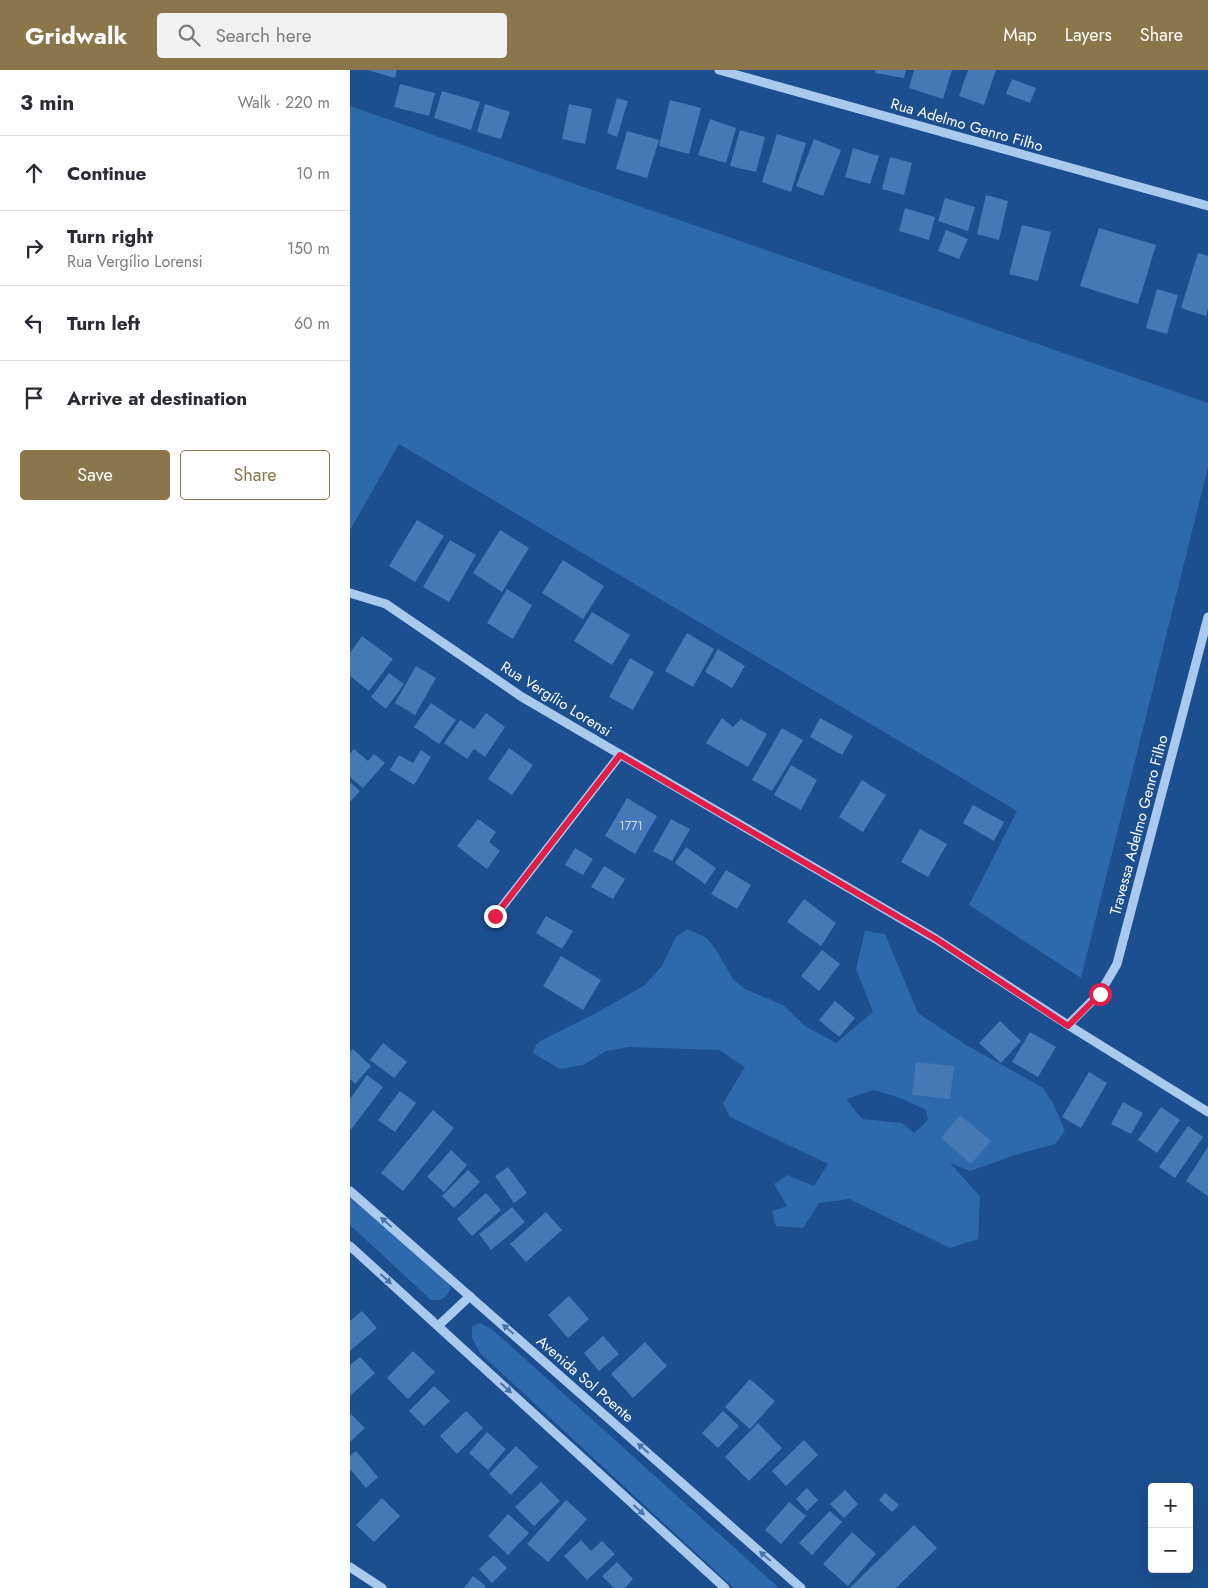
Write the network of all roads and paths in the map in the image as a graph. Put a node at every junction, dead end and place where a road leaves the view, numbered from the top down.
1 (719, 70) edge
2 (1208, 206) edge
3 (350, 593) edge
4 (1208, 616) edge
5 (620, 755) junction
6 (495, 916) dead end
7 (1068, 1026) junction
8 (1208, 1112) edge
9 (350, 1191) edge
10 (350, 1246) edge
11 (470, 1296) junction
12 (438, 1326) junction
13 (350, 1567) edge
14 (382, 1588) edge
15 (725, 1588) edge
16 (801, 1588) edge

1 - 2 street, Rua Adelmo Genro Filho
3 - 5 street, Rua Vergílio Lorensi
4 - 7 street, Travessa Adelmo Genro Filho
5 - 6 street
5 - 7 street, Rua Vergílio Lorensi
7 - 8 street, Rua Vergílio Lorensi
11 -> 9 street, Avenida Sol Poente
10 -> 12 street
11 - 12 street
16 -> 11 street, Avenida Sol Poente
12 -> 15 street
13 - 14 street

